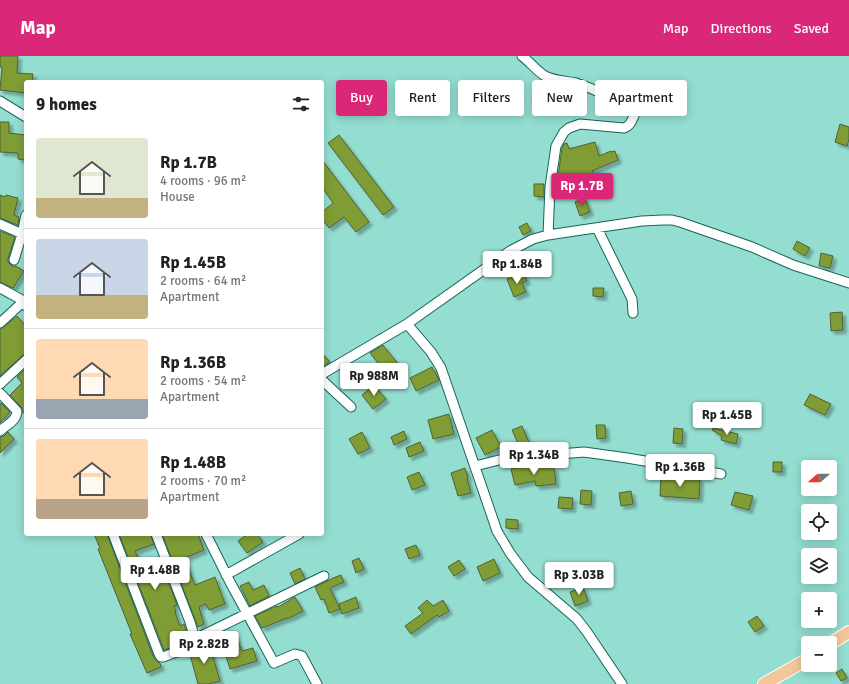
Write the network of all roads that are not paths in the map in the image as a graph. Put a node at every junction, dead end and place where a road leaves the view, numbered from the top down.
1 (522, 56) edge
2 (0, 101) edge
3 (24, 116) edge
4 (0, 224) edge
5 (24, 224) edge
6 (597, 228) junction
7 (22, 234) junction
8 (548, 236) junction
9 (14, 260) dead end
10 (849, 283) edge
11 (0, 288) edge
12 (24, 302) edge
13 (24, 304) edge
14 (633, 313) dead end
15 (0, 323) edge
16 (407, 324) junction
17 (24, 362) edge
18 (324, 373) edge
19 (324, 382) edge
20 (0, 384) edge
21 (0, 393) edge
22 (351, 407) dead end
23 (0, 431) edge
24 (475, 466) junction
25 (720, 474) dead end
26 (114, 536) edge
27 (157, 536) edge
28 (207, 536) edge
29 (295, 536) edge
30 (226, 575) junction
31 (324, 576) dead end
32 (247, 614) junction
33 (849, 632) edge
34 (195, 639) junction
35 (837, 640) edge
36 (801, 663) edge
37 (317, 684) edge
38 (622, 684) edge
39 (764, 684) edge

1 - 8 street
2 - 3 street
4 - 7 street
5 - 7 street
6 - 8 street
6 - 10 street
6 - 14 street
7 - 9 street
8 - 16 street
11 - 12 street
13 - 15 street
16 - 18 street
16 - 24 street
17 - 20 street
19 - 22 street
21 - 23 street
24 - 25 street
24 - 38 street
26 - 34 street
27 - 34 street
28 - 30 street
29 - 30 street
30 - 32 street
31 - 32 street
32 - 34 street
32 - 37 street
33 - 35 main road
36 - 39 main road

